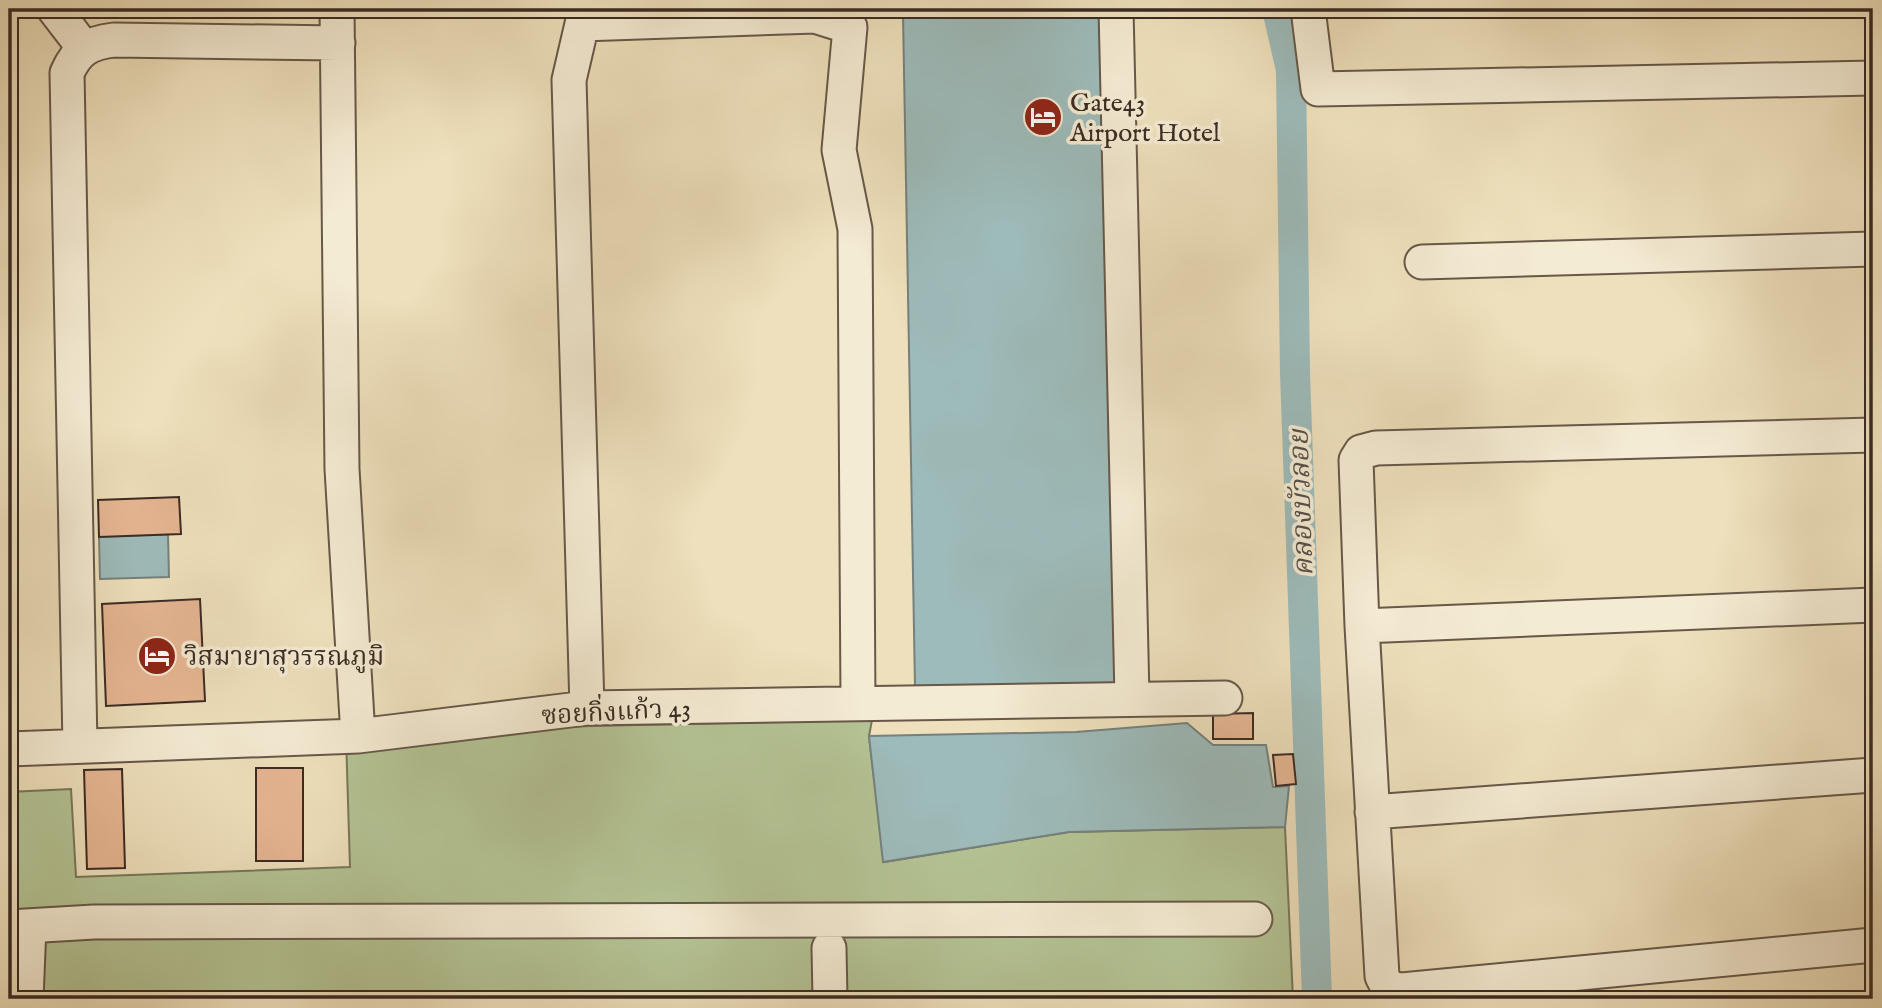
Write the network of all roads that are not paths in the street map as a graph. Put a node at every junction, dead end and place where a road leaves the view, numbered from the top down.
1 (54, 9) edge
2 (337, 9) edge
3 (1116, 9) edge
4 (1308, 9) edge
5 (338, 43) junction
6 (84, 48) junction
7 (1873, 78) edge
8 (1873, 249) edge
9 (1423, 262) dead end
10 (1873, 435) edge
11 (1873, 605) edge
12 (1362, 626) junction
13 (1132, 697) junction
14 (1226, 698) dead end
15 (858, 702) junction
16 (587, 708) junction
17 (358, 736) junction
18 (80, 746) junction
19 (9, 749) edge
20 (1873, 775) edge
21 (1372, 812) junction
22 (1255, 919) dead end
23 (19, 927) edge
24 (1873, 945) edge
25 (829, 948) dead end
26 (26, 999) edge
27 (830, 999) edge

1 - 6 street
2 - 5 street
3 - 13 street
4 - 7 street
5 - 6 street
5 - 17 street
6 - 18 street
8 - 9 street
10 - 12 street
11 - 12 street
12 - 21 street
13 - 14 street, ซอยกิ่งแก้ว 43
13 - 15 street, ซอยกิ่งแก้ว 43
15 - 16 street, ซอยกิ่งแก้ว 43
15 - 16 street
16 - 17 street, ซอยกิ่งแก้ว 43
17 - 18 street, ซอยกิ่งแก้ว 43
18 - 19 street, ซอยกิ่งแก้ว 43
20 - 21 street
21 - 24 street
22 - 23 street
23 - 26 street
25 - 27 street

